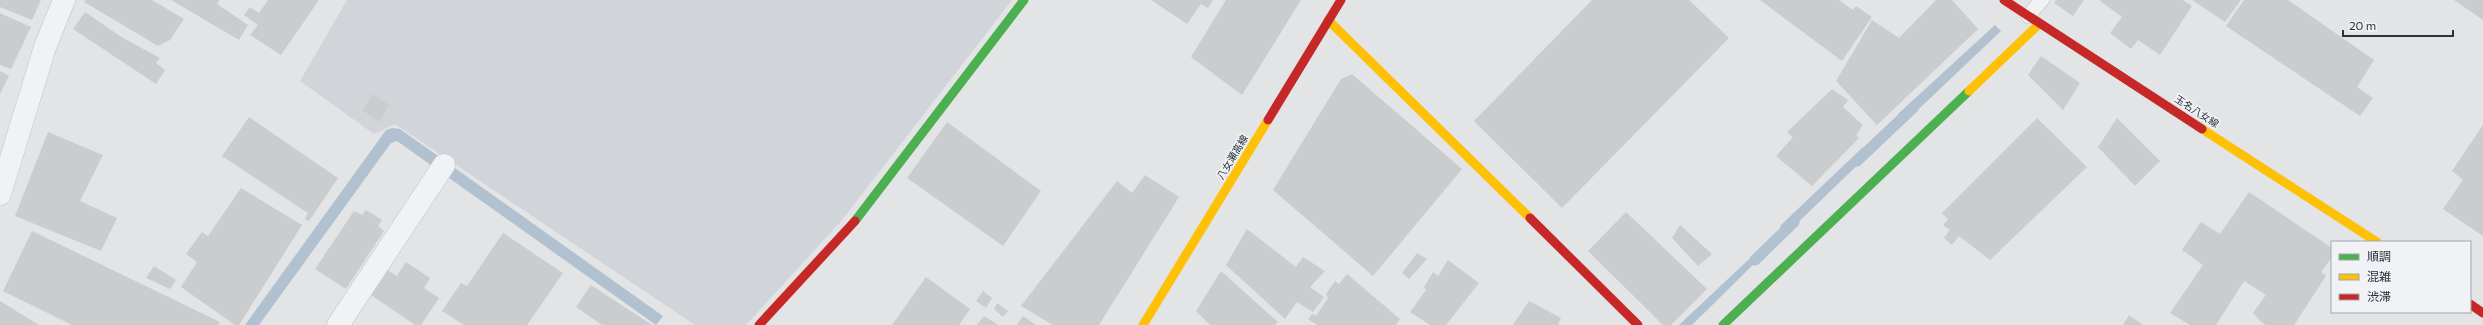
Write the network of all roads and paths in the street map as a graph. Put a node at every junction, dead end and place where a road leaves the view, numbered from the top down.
1 (64, 0) edge
2 (1024, 0) edge
3 (1341, 0) edge
4 (2004, 0) edge
5 (2042, 0) edge
6 (1328, 20) junction
7 (2033, 20) junction
8 (444, 165) dead end
9 (0, 194) edge
10 (2375, 241) edge
11 (2471, 305) edge
12 (2483, 312) edge
13 (338, 325) edge
14 (759, 325) edge
15 (1143, 325) edge
16 (1638, 325) edge
17 (1723, 325) edge

1 - 9 street
2 - 14 street
3 - 6 street, 八女瀬高線
4 - 7 street, 玉名八女線
5 - 7 lane
6 - 15 street, 八女瀬高線
6 - 16 street
7 - 10 street, 玉名八女線
7 - 17 street
8 - 13 street
11 - 12 street

